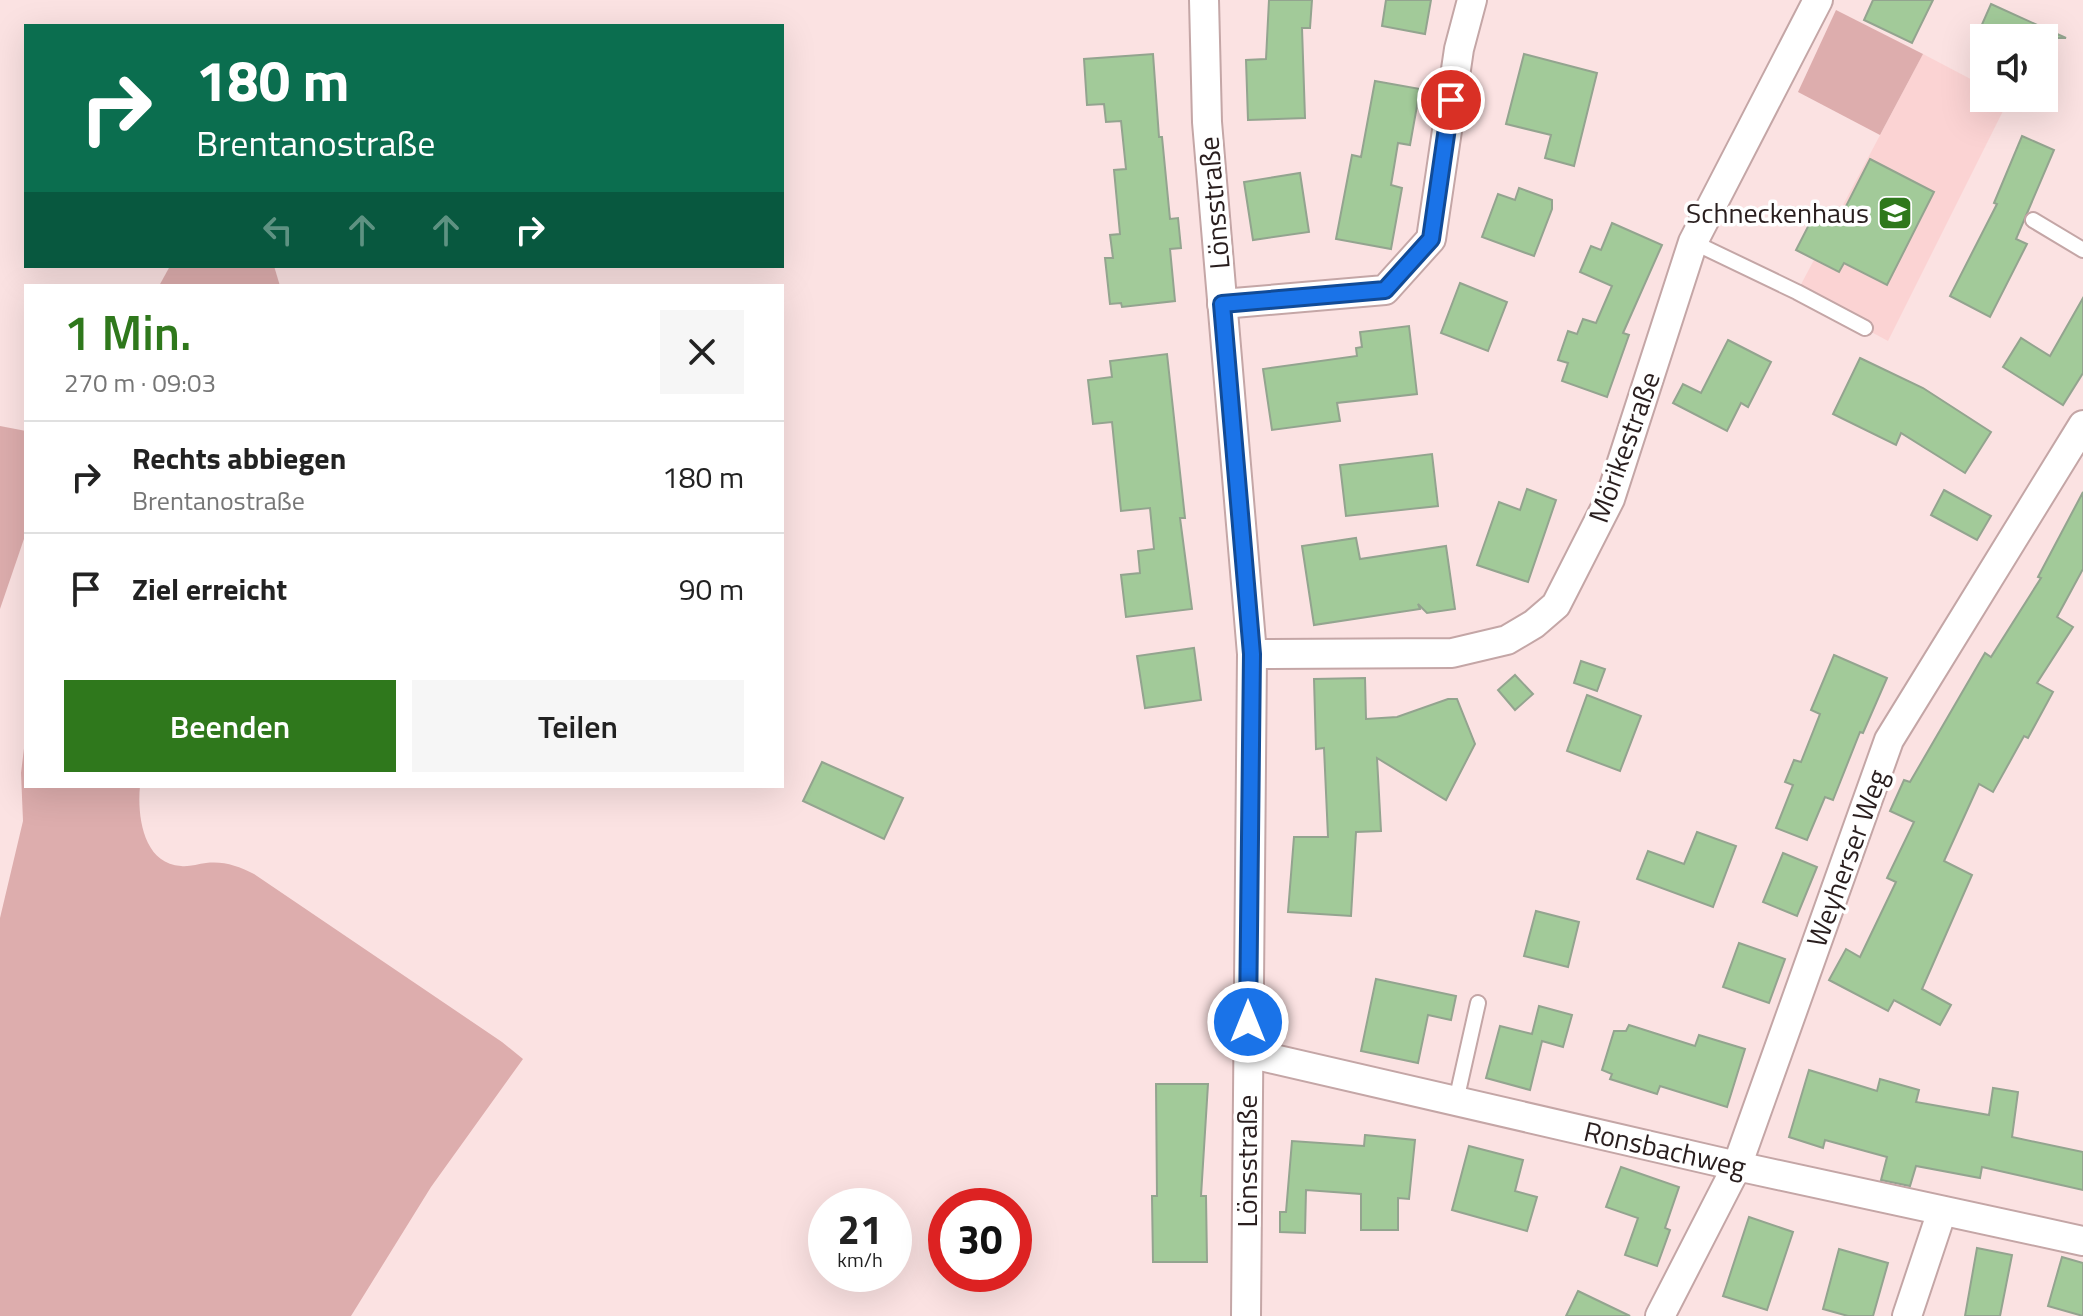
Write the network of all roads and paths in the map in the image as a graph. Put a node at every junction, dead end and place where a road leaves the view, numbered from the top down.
1 (1204, 0) edge
2 (1472, 0) edge
3 (1818, 0) edge
4 (2033, 220) dead end
5 (1693, 242) junction
6 (2083, 250) edge
7 (1222, 304) junction
8 (1865, 328) dead end
9 (2083, 425) edge
10 (1252, 654) junction
11 (1478, 1003) dead end
12 (1248, 1053) junction
13 (1456, 1101) junction
14 (1737, 1166) junction
15 (1942, 1211) junction
16 (2083, 1241) edge
17 (1246, 1316) edge
18 (1660, 1316) edge
19 (1907, 1316) edge

1 - 7 street, Lönsstraße
2 - 7 street
3 - 5 street, Mörikestraße
4 - 6 lane
5 - 8 lane
5 - 10 street, Mörikestraße
7 - 10 street, Lönsstraße
9 - 14 street, Weyherser Weg
10 - 12 street, Lönsstraße
11 - 13 lane
12 - 13 street, Ronsbachweg
12 - 17 street, Lönsstraße
13 - 14 street, Ronsbachweg
14 - 15 street, Ronsbachweg
14 - 18 street, Weyherser Weg
15 - 16 street, Ronsbachweg
15 - 19 street

